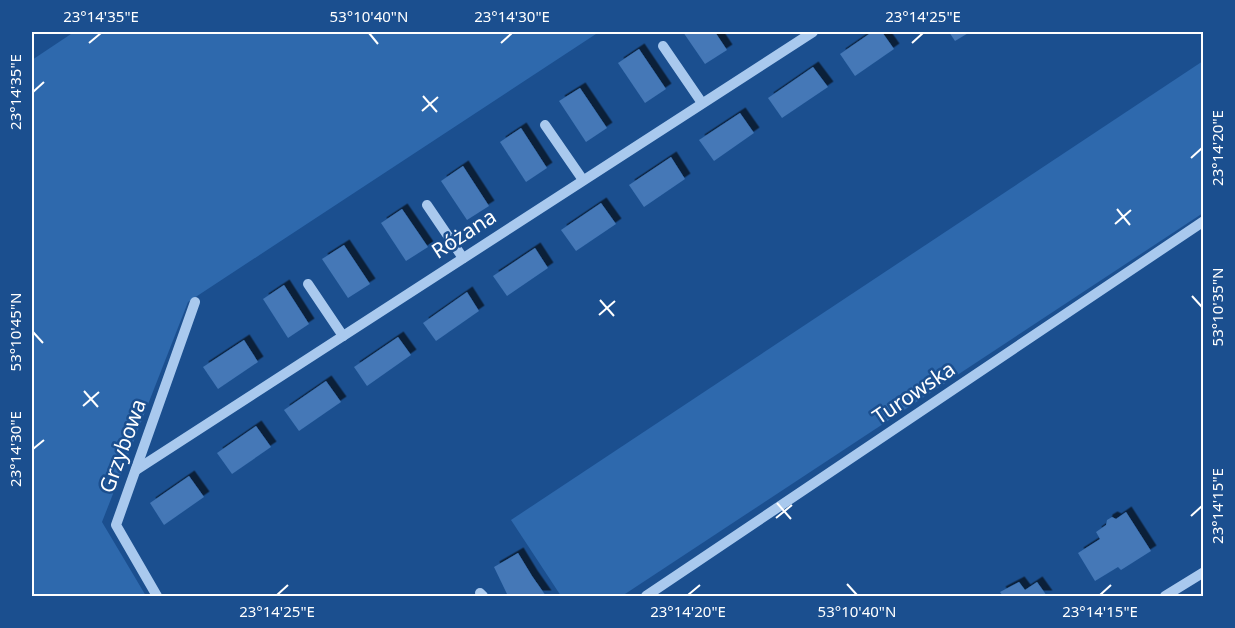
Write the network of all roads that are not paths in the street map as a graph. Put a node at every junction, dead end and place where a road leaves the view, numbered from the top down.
1 (813, 32) edge
2 (663, 46) dead end
3 (702, 104) junction
4 (545, 125) dead end
5 (583, 180) junction
6 (427, 205) dead end
7 (1203, 221) edge
8 (463, 258) junction
9 (308, 284) dead end
10 (195, 302) dead end
11 (343, 336) junction
12 (136, 470) junction
13 (1203, 572) edge
14 (157, 597) edge
15 (646, 597) edge
16 (1166, 597) edge

1 - 3 street, Różana
2 - 3 street
3 - 5 street, Różana
4 - 5 street
5 - 8 street, Różana
6 - 8 street
7 - 15 street, Turowska
8 - 11 street, Różana
9 - 11 street
10 - 12 street, Grzybowa
11 - 12 street, Różana
12 - 14 street, Grzybowa
13 - 16 street

